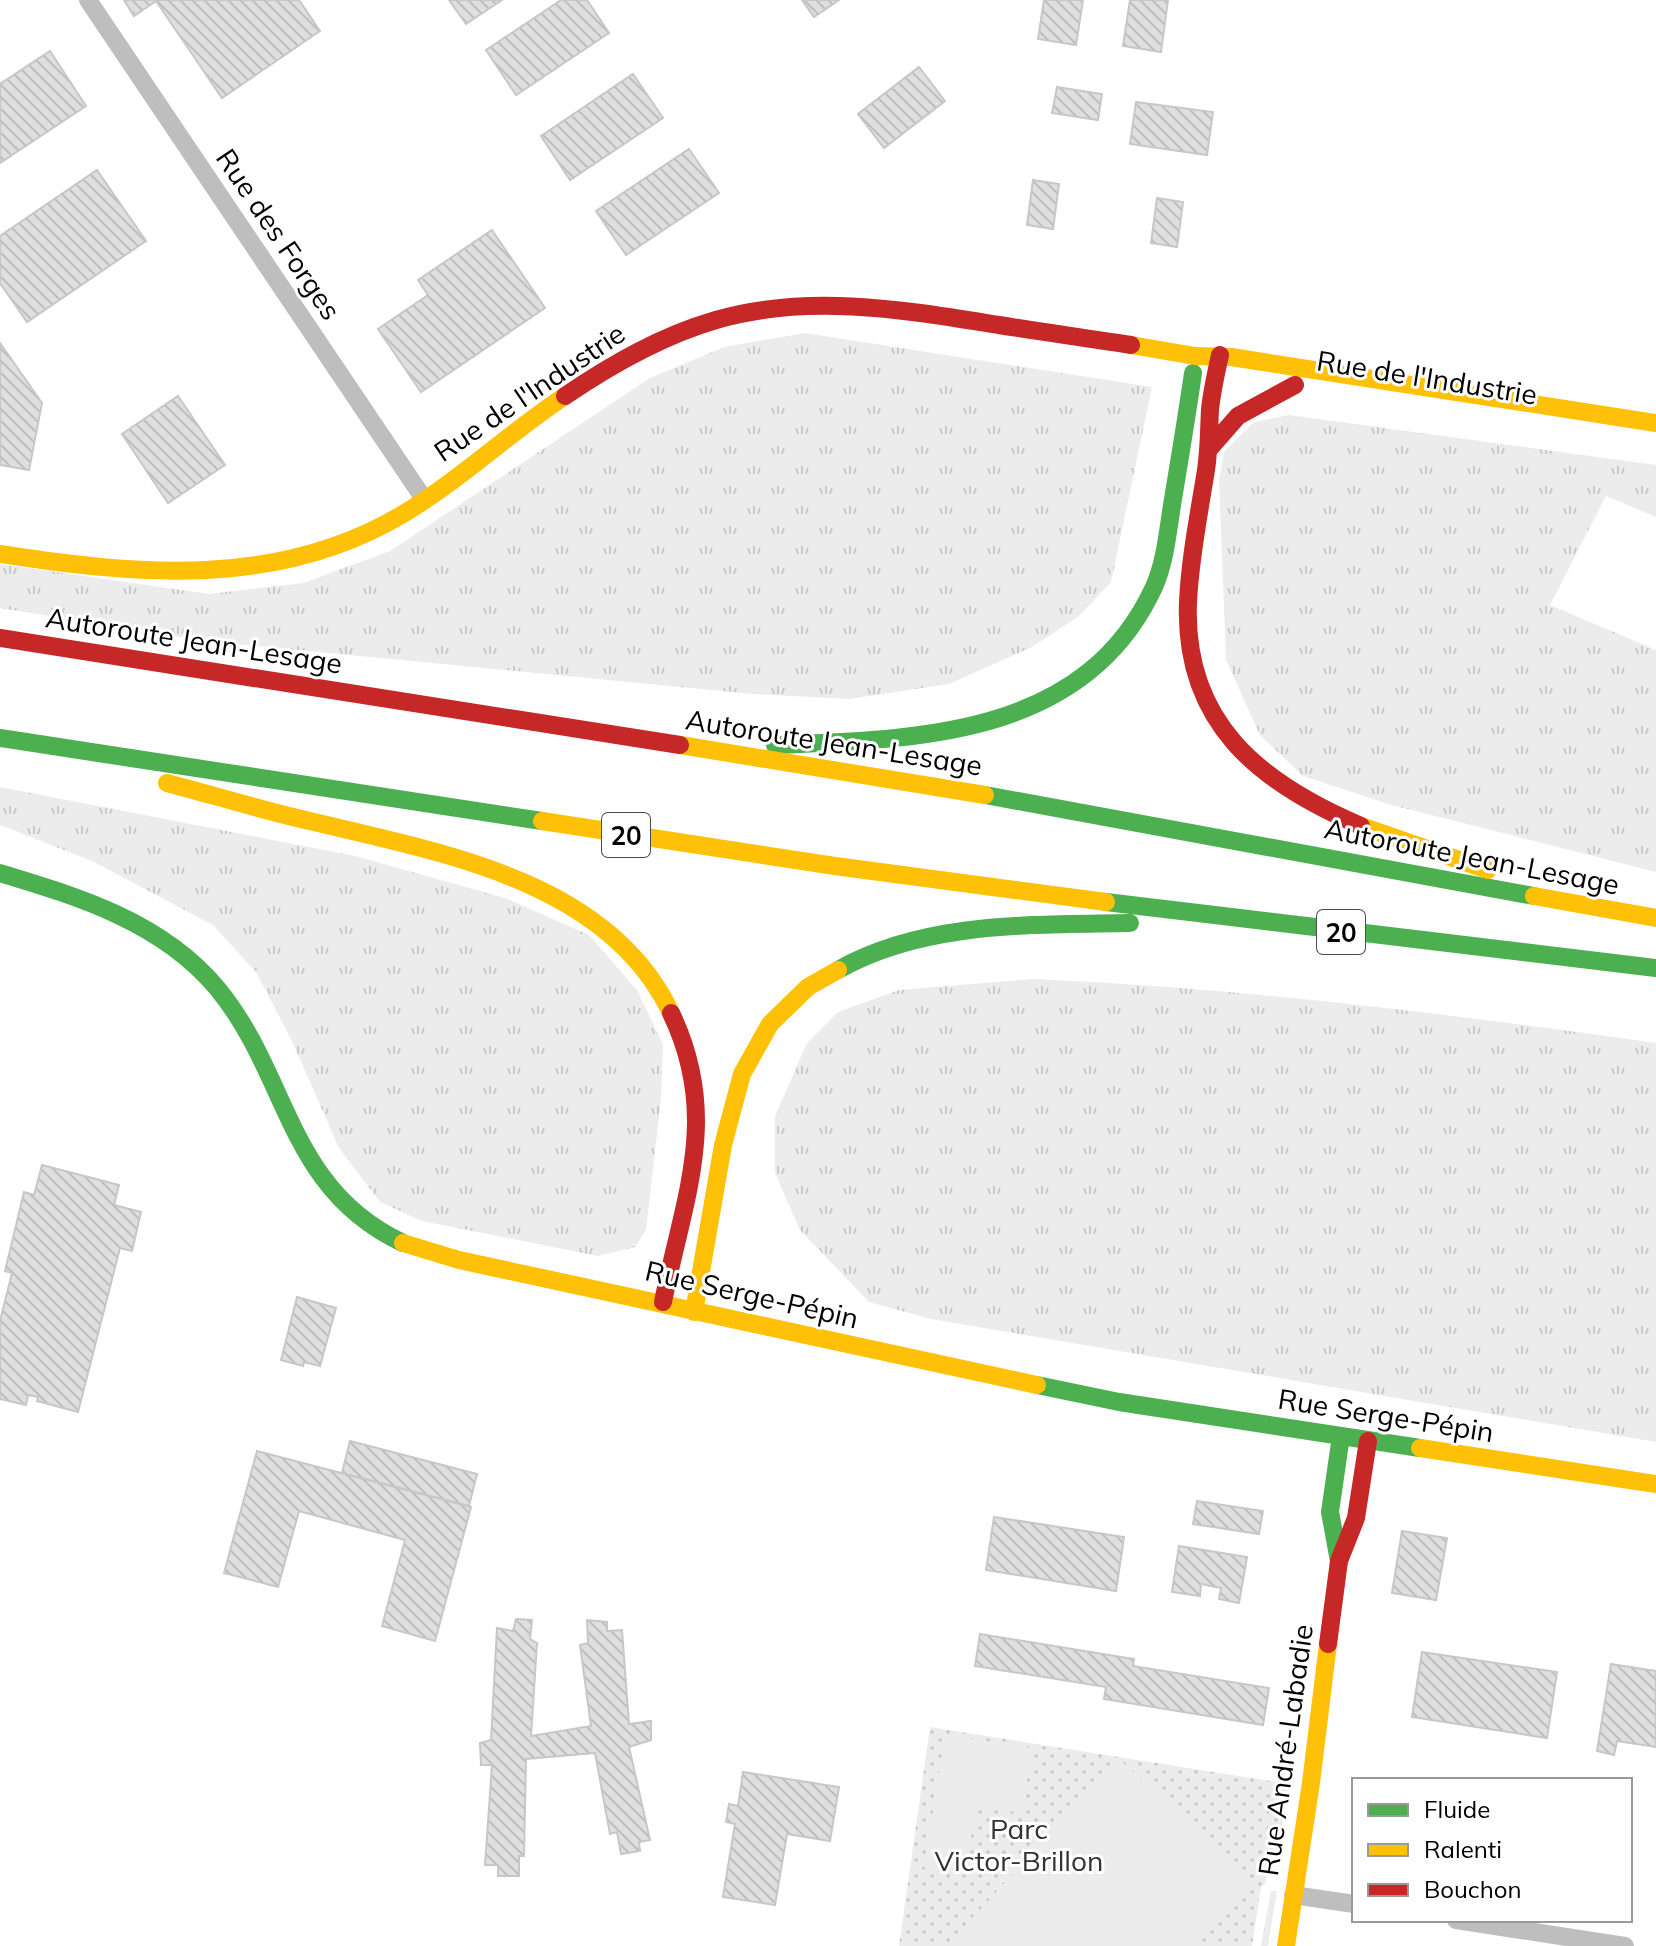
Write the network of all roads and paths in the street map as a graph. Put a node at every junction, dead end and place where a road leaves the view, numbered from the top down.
1 (88, 0) edge
2 (1195, 356) junction
3 (1218, 364) junction
4 (1295, 385) junction
5 (1656, 423) edge
6 (1656, 441) edge
7 (1210, 448) junction
8 (424, 499) junction
9 (0, 554) edge
10 (0, 638) edge
11 (6, 739) edge
12 (704, 748) junction
13 (0, 873) edge
14 (1590, 906) junction
15 (1656, 918) edge
16 (1242, 920) junction
17 (1656, 968) edge
18 (663, 1302) junction
19 (694, 1312) junction
20 (1341, 1436) junction
21 (1368, 1441) junction
22 (1656, 1484) edge
23 (1339, 1561) junction
24 (1293, 1895) junction
25 (1352, 1904) edge
26 (1469, 1922) edge
27 (1286, 1946) edge
28 (1625, 1946) edge

1 - 8 street, Rue des Forges
2 - 3 main road, Rue de l'Industrie
2 - 8 main road, Rue de l'Industrie
2 - 12 main road
3 - 4 main road, Rue de l'Industrie
3 - 5 main road, Rue de l'Industrie
3 - 7 main road
4 - 6 main road, Rue de l'Industrie
4 - 7 main road
7 - 14 main road
8 - 9 main road, Rue de l'Industrie
10 - 12 main road, Autoroute Jean-Lesage
11 - 16 main road, 20
11 - 18 main road
12 - 14 main road, Autoroute Jean-Lesage
13 - 18 main road, Rue Serge-Pépin
14 - 15 main road, Autoroute Jean-Lesage
16 - 17 main road, 20
16 - 19 main road
18 - 19 main road, Rue Serge-Pépin
19 - 20 main road, Rue Serge-Pépin
20 - 21 main road, Rue Serge-Pépin
20 - 23 main road, Rue André-Labadie
21 - 22 main road, Rue Serge-Pépin
21 - 23 main road, Rue André-Labadie
23 - 24 main road, Rue André-Labadie
24 - 25 street
24 - 27 main road, Rue André-Labadie
26 - 28 street

